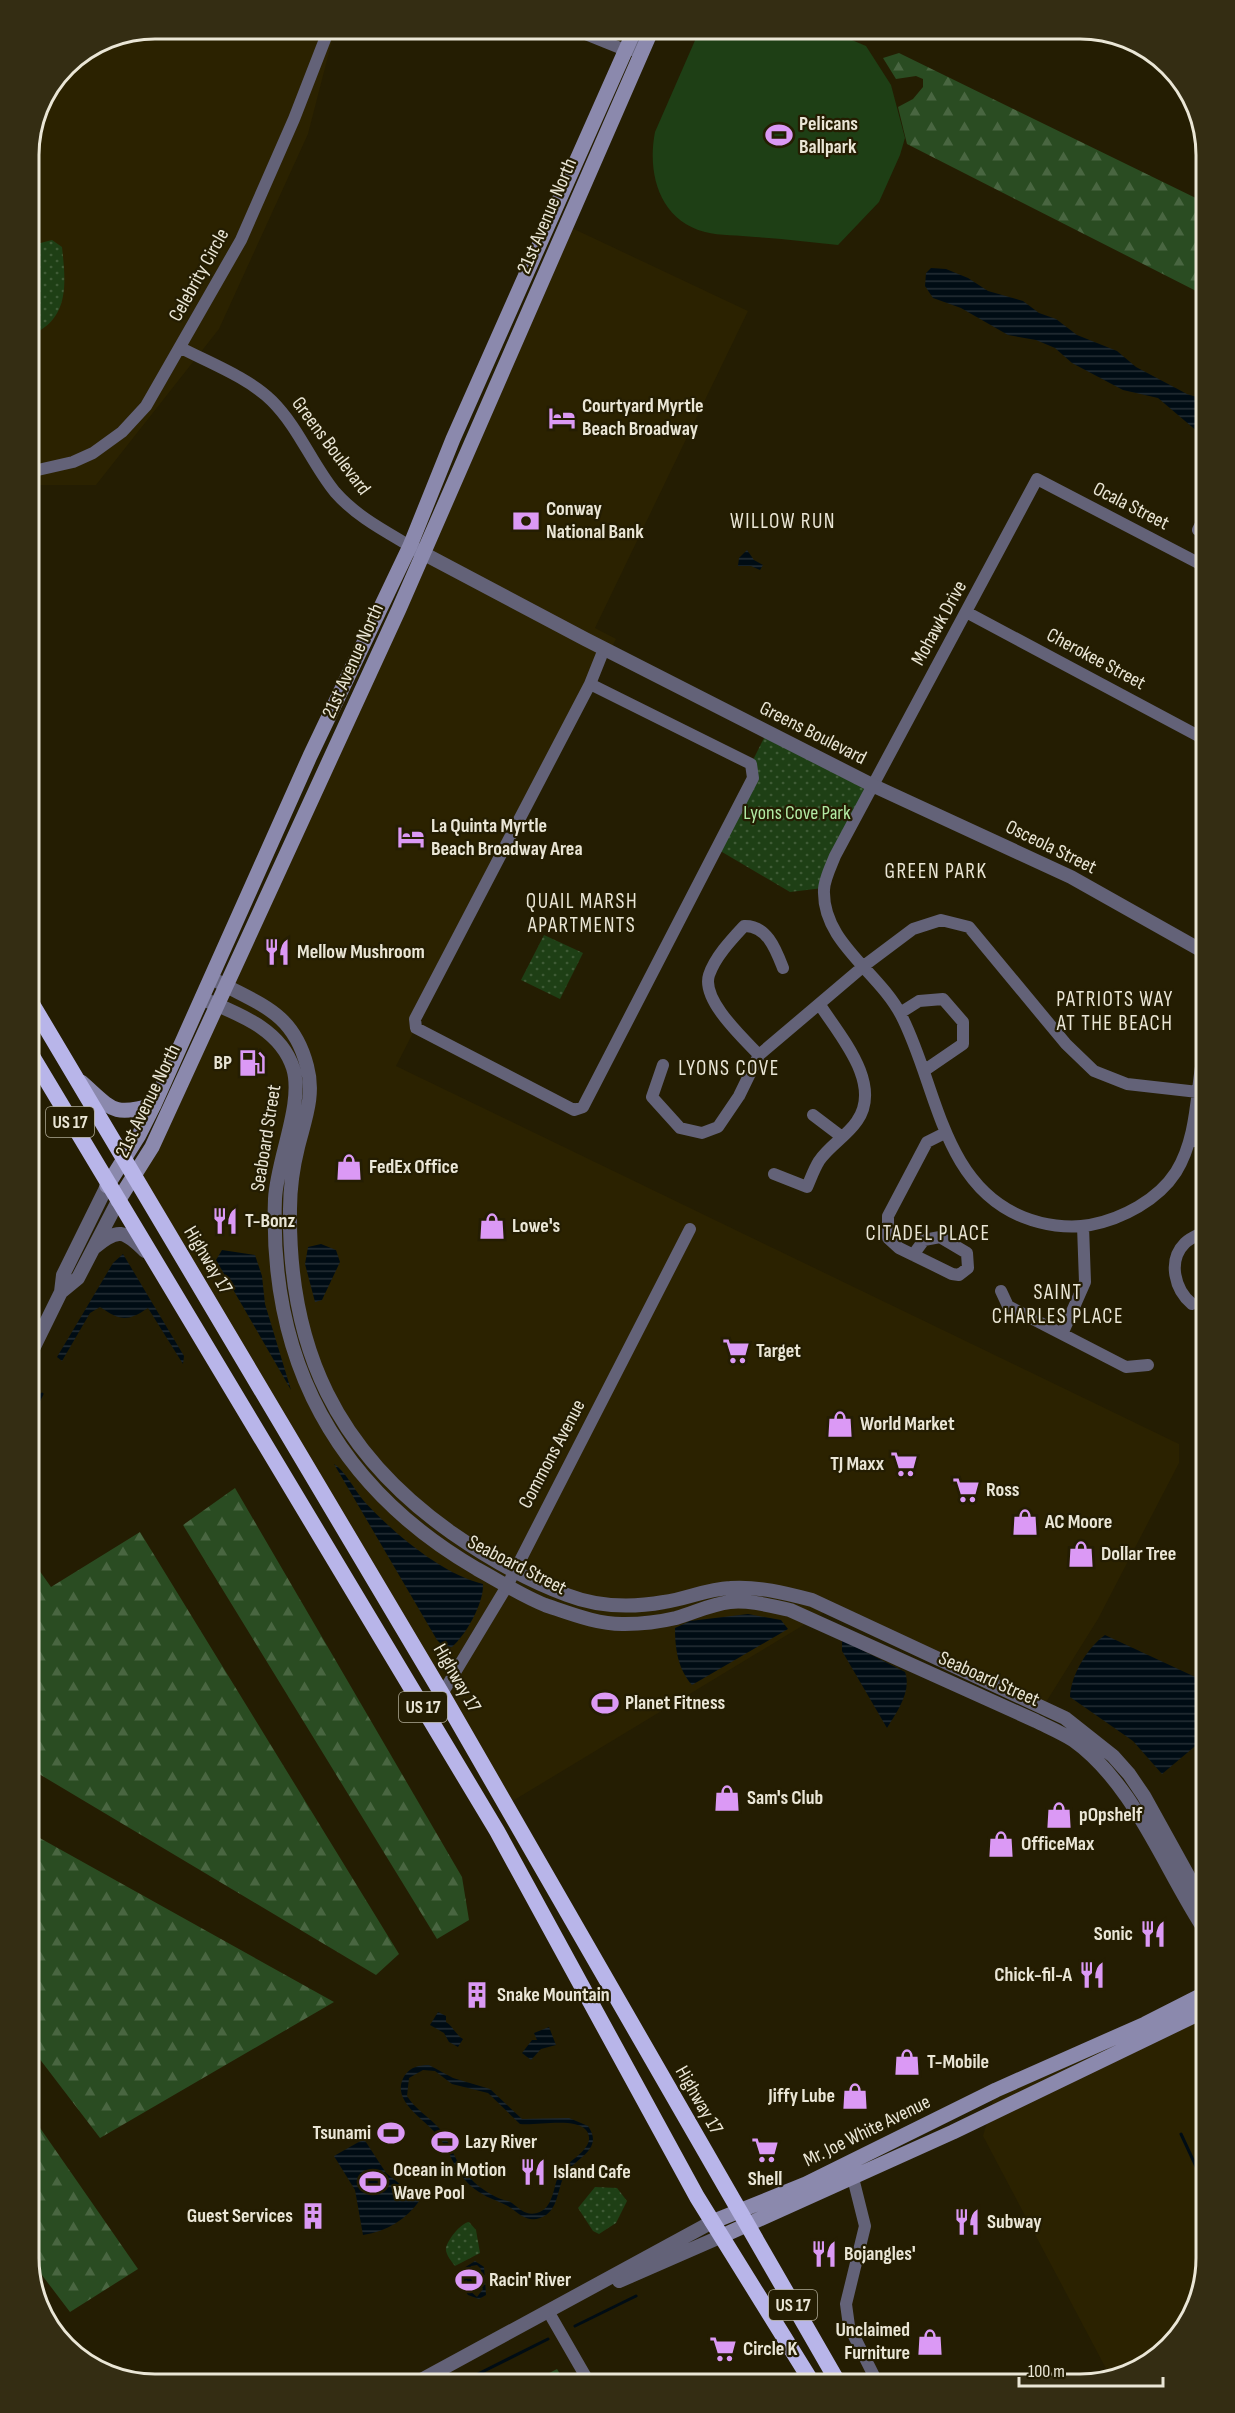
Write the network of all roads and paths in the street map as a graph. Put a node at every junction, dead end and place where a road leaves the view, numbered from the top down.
1 (325, 39) edge
2 (598, 39) edge
3 (630, 39) edge
4 (637, 39) edge
5 (647, 39) edge
6 (642, 49) junction
7 (625, 50) junction
8 (181, 348) junction
9 (39, 469) edge
10 (1037, 479) joint
11 (410, 546) junction
12 (424, 553) junction
13 (1196, 562) edge
14 (968, 613) junction
15 (604, 649) junction
16 (590, 684) junction
17 (1196, 735) edge
18 (874, 786) junction
19 (1196, 947) edge
20 (865, 965) junction
21 (783, 968) dead end
22 (212, 979) junction
23 (227, 987) junction
24 (203, 999) junction
25 (218, 1005) junction
26 (820, 1005) junction
27 (900, 1013) junction
28 (39, 1016) edge
29 (759, 1055) junction
30 (663, 1065) dead end
31 (39, 1068) edge
32 (925, 1070) junction
33 (75, 1077) junction
34 (1196, 1092) edge
35 (1196, 1104) edge
36 (154, 1105) junction
37 (813, 1115) dead end
38 (945, 1133) junction
39 (842, 1137) junction
40 (1190, 1139) junction
41 (1196, 1141) edge
42 (124, 1161) junction
43 (774, 1174) dead end
44 (134, 1177) junction
45 (107, 1186) junction
46 (118, 1202) junction
47 (1083, 1226) junction
48 (690, 1229) dead end
49 (1196, 1237) edge
50 (91, 1251) junction
51 (913, 1255) dead end
52 (159, 1265) junction
53 (1001, 1291) dead end
54 (61, 1292) junction
55 (1192, 1304) dead end
56 (1063, 1332) junction
57 (39, 1337) edge
58 (1148, 1365) dead end
59 (513, 1571) junction
60 (507, 1586) junction
61 (442, 1694) junction
62 (1196, 1890) edge
63 (1196, 1915) edge
64 (1196, 1998) edge
65 (1196, 2015) edge
66 (853, 2161) junction
67 (852, 2178) junction
68 (738, 2211) junction
69 (712, 2222) junction
70 (734, 2232) junction
71 (548, 2311) junction
72 (432, 2374) edge
73 (584, 2374) edge
74 (808, 2374) edge
75 (825, 2374) edge
76 (832, 2374) edge
77 (873, 2374) edge

1 - 8 street, Celebrity Circle
2 - 7 street
3 - 7 main road, 21st Avenue North
4 - 6 street
5 - 6 main road, 21st Avenue North
6 - 7 street
6 - 12 main road, 21st Avenue North
7 - 11 main road, 21st Avenue North
8 - 9 street, Celebrity Circle
8 - 11 street, Greens Boulevard
10 - 13 street, Ocala Street
10 - 14 street, Mohawk Drive
11 - 12 street, Greens Boulevard
11 - 22 main road, 21st Avenue North
12 - 15 street, Greens Boulevard
12 - 23 main road, 21st Avenue North
14 - 17 street, Cherokee Street
14 - 18 street, Mohawk Drive
15 - 16 street
15 - 18 street, Greens Boulevard
16 - 16 street
18 - 19 street, Osceola Street
18 - 20 street, Greens Boulevard
20 - 26 street
20 - 27 street, Greens Boulevard
20 - 34 street
21 - 29 street
22 - 23 street, Seaboard Street
22 - 24 main road, 21st Avenue North
23 - 25 main road, 21st Avenue North
23 - 59 street, Seaboard Street
24 - 25 street, Seaboard Street
24 - 36 main road, 21st Avenue North
25 - 44 main road, 21st Avenue North
25 - 60 street, Seaboard Street
26 - 29 street
26 - 39 street
27 - 32 street, Greens Boulevard
27 - 32 street
28 - 33 highway, Highway 17 / US 17
29 - 30 street
31 - 45 highway, Highway 17 / US 17
32 - 38 street, Greens Boulevard
33 - 36 main road
33 - 42 highway, Highway 17 / US 17
35 - 40 street, Greens Boulevard
36 - 42 main road, 21st Avenue North
37 - 39 street
38 - 47 street, Greens Boulevard
38 - 51 street
39 - 43 street
40 - 41 street
40 - 47 street, Greens Boulevard
42 - 44 highway, Highway 17 / US 17
42 - 45 main road, 21st Avenue North
44 - 46 main road, 21st Avenue North
44 - 61 highway, Highway 17 / US 17
45 - 46 highway, Highway 17 / US 17
45 - 54 street, 21st Avenue North
46 - 50 street, 21st Avenue North
46 - 52 highway, Highway 17 / US 17
47 - 56 street
48 - 59 street, Commons Avenue
49 - 55 street
50 - 52 street
50 - 54 street, 21st Avenue North
52 - 69 highway, Highway 17 / US 17
53 - 56 street
54 - 57 street, 21st Avenue North
56 - 58 street
59 - 60 street, Commons Avenue
59 - 62 street, Seaboard Street
60 - 61 street, Commons Avenue
60 - 63 street, Seaboard Street
61 - 68 highway, Highway 17 / US 17
64 - 66 main road, Mr. Joe White Avenue
65 - 67 main road, Mr. Joe White Avenue
66 - 67 street
66 - 68 main road, Mr. Joe White Avenue
67 - 70 main road, Mr. Joe White Avenue
67 - 77 street
68 - 69 main road, Mr. Joe White Avenue
68 - 70 highway, Highway 17 / US 17
69 - 70 highway, Highway 17 / US 17
69 - 71 street, Mr. Joe White Avenue
70 - 71 street, Mr. Joe White Avenue
70 - 74 highway, Highway 17 / US 17
70 - 75 highway
70 - 76 highway, Highway 17 / US 17
71 - 72 street, Mr. Joe White Avenue
71 - 73 street

